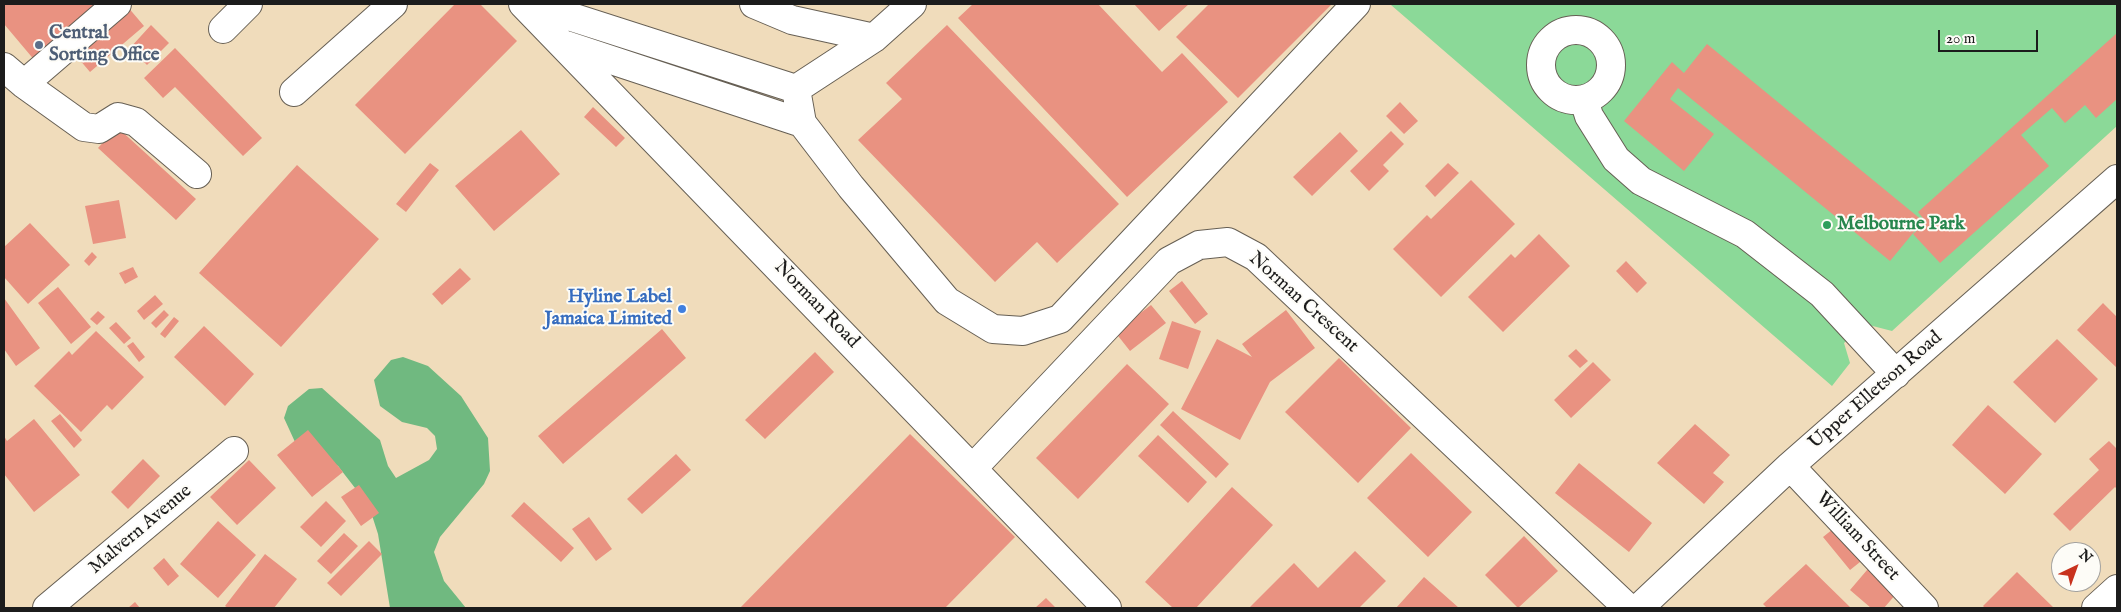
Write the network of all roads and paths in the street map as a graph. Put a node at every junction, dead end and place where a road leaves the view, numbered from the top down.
1 (117, 4) edge
2 (248, 4) edge
3 (394, 4) edge
4 (523, 4) edge
5 (531, 4) edge
6 (754, 4) edge
7 (912, 4) edge
8 (1356, 4) edge
9 (223, 28) dead end
10 (874, 38) junction
11 (562, 43) junction
12 (4, 67) edge
13 (24, 84) junction
14 (796, 89) junction
15 (294, 92) dead end
16 (1584, 100) dead end
17 (802, 123) junction
18 (197, 174) dead end
19 (2117, 179) edge
20 (1896, 374) junction
21 (234, 452) dead end
22 (1790, 466) junction
23 (973, 468) junction
24 (2117, 589) edge
25 (47, 608) edge
26 (1108, 608) edge
27 (1628, 608) edge
28 (1639, 608) edge
29 (1924, 608) edge
30 (2096, 608) edge

1 - 13 street
2 - 9 street
3 - 15 street
4 - 11 street, Norman Road
5 - 14 street
6 - 10 street
7 - 10 street
8 - 17 street
10 - 14 street
11 - 17 street
11 - 23 street, Norman Road
12 - 13 street
13 - 18 street
14 - 17 street
16 - 20 street
19 - 20 street, Upper Elletson Road
20 - 22 street, Upper Elletson Road
21 - 25 street, Malvern Avenue
22 - 28 street, Upper Elletson Road
22 - 29 street, William Street
23 - 26 street, Norman Road
23 - 27 street, Norman Crescent
24 - 30 street

